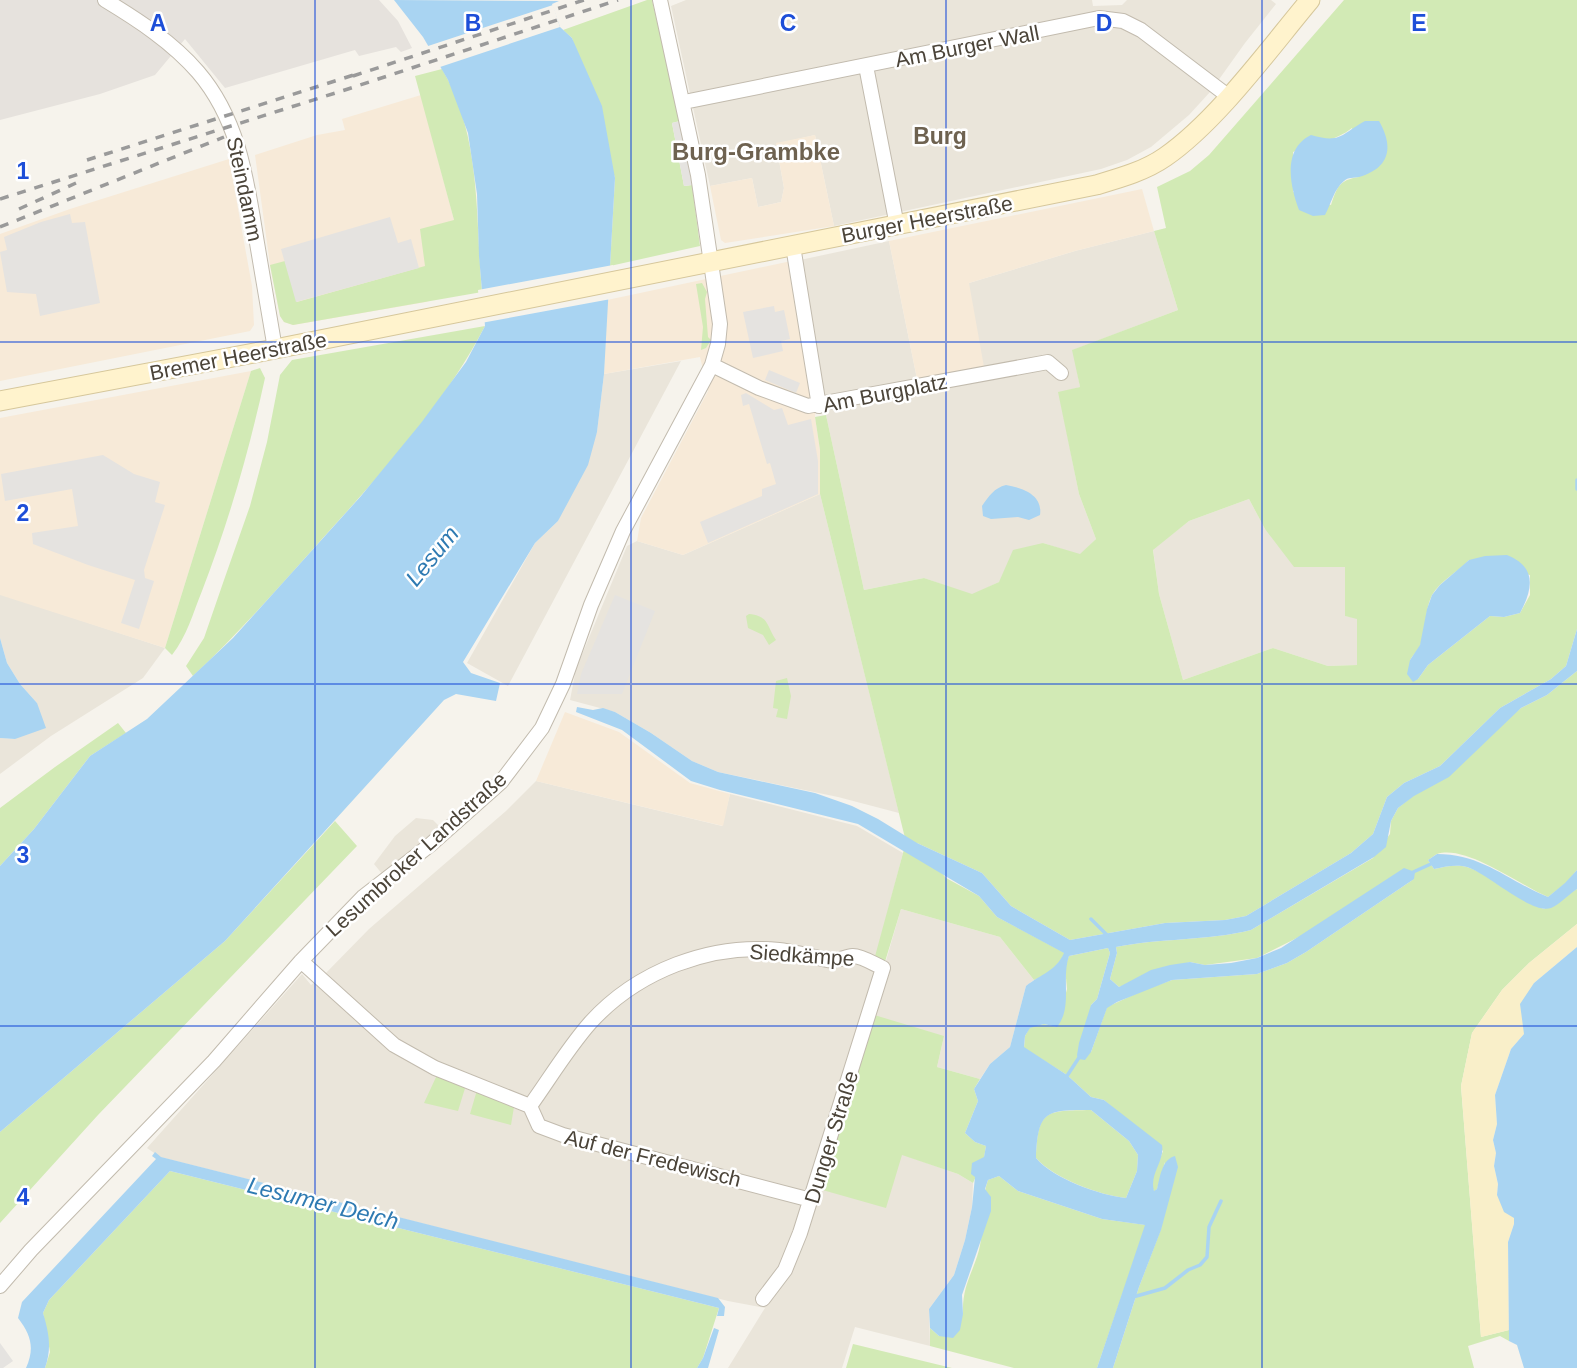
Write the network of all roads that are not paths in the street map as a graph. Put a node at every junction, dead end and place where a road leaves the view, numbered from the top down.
1 (105, 0) edge
2 (660, 0) edge
3 (1310, 0) edge
4 (866, 66) junction
5 (1228, 96) junction
6 (684, 102) junction
7 (897, 226) junction
8 (793, 246) junction
9 (711, 262) junction
10 (475, 309) joint
11 (275, 349) junction
12 (712, 365) junction
13 (1061, 373) dead end
14 (0, 401) edge
15 (818, 406) junction
16 (301, 961) junction
17 (883, 968) joint
18 (530, 1106) junction
19 (811, 1200) junction
20 (0, 1286) edge
21 (763, 1299) dead end

1 - 11 street, Steindamm
2 - 6 street, Lesumbroker Landstraße
3 - 5 main road, Burger Heerstraße
4 - 5 street, Am Burger Wall
4 - 6 street, Am Burger Wall
4 - 7 street
5 - 7 main road, Burger Heerstraße
6 - 9 street, Lesumbroker Landstraße
7 - 8 main road, Burger Heerstraße
8 - 9 main road, Burger Heerstraße
8 - 15 street
9 - 10 main road, Burger Heerstraße
9 - 12 street, Lesumbroker Landstraße
10 - 11 main road, Bremer Heerstraße
11 - 14 main road, Bremer Heerstraße
12 - 15 street, Am Burgplatz
12 - 16 street, Lesumbroker Landstraße
13 - 15 street, Am Burgplatz
16 - 18 street, Auf der Fredewisch
16 - 20 street, Lesumbroker Landstraße
17 - 18 street, Siedkämpe
17 - 19 street, Dunger Straße
18 - 19 street, Auf der Fredewisch
19 - 21 street, Dunger Straße

